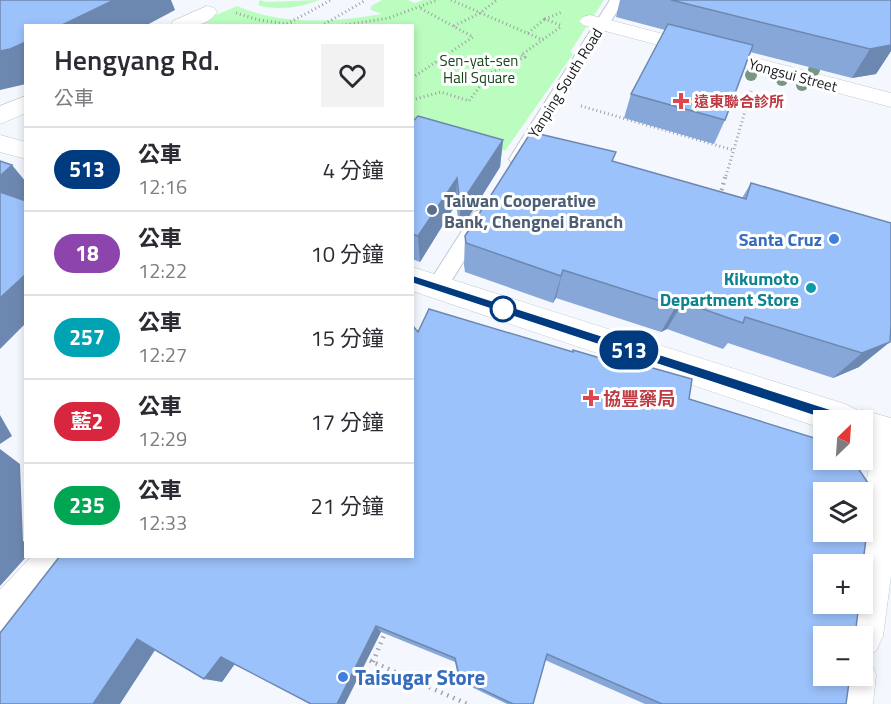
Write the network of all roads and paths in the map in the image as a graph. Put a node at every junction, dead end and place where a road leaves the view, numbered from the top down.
1 (185, 0) edge
2 (331, 0) edge
3 (366, 0) edge
4 (437, 0) edge
5 (452, 0) edge
6 (496, 0) edge
7 (617, 0) edge
8 (420, 8) junction
9 (566, 11) dead end
10 (207, 12) junction
11 (480, 12) junction
12 (545, 19) junction
13 (185, 24) edge
14 (287, 24) edge
15 (324, 24) edge
16 (351, 24) edge
17 (561, 25) junction
18 (454, 26) junction
19 (595, 28) junction
20 (528, 33) junction
21 (544, 40) junction
22 (759, 66) junction
23 (414, 77) edge
24 (414, 99) edge
25 (555, 99) junction
26 (891, 100) edge
27 (24, 105) edge
28 (0, 116) edge
29 (414, 118) edge
30 (417, 126) edge
31 (0, 143) edge
32 (24, 150) edge
33 (733, 150) junction
34 (507, 175) edge
35 (719, 200) edge
36 (488, 206) edge
37 (425, 283) edge
38 (814, 410) edge
39 (873, 429) edge
40 (891, 435) edge
41 (891, 446) edge
42 (58, 558) edge
43 (391, 619) edge
44 (0, 621) edge
45 (863, 626) edge
46 (362, 657) edge
47 (373, 663) junction
48 (853, 686) edge
49 (468, 704) edge
50 (850, 704) edge

1 - 10 street
2 - 14 path
3 - 15 path
4 - 8 path
5 - 11 path
6 - 11 path
7 - 19 lane, Yanping South Road
8 - 16 path
8 - 18 path
9 - 12 path
10 - 13 street
10 - 14 path
11 - 18 path
11 - 20 path
12 - 17 path
12 - 20 path
17 - 19 path
17 - 21 path
18 - 23 path
19 - 22 street, Yongsui Street
19 - 25 lane, Yanping South Road
20 - 21 path
21 - 24 path
22 - 26 street, Yongsui Street
22 - 33 path
25 - 33 path
25 - 34 lane, Yanping South Road
27 - 28 street
29 - 30 path
31 - 32 street
33 - 35 path
36 - 37 lane
37 - 38 street
39 - 40 street
41 - 45 street
42 - 44 street
43 - 47 path
46 - 47 path
47 - 49 path
48 - 50 street

